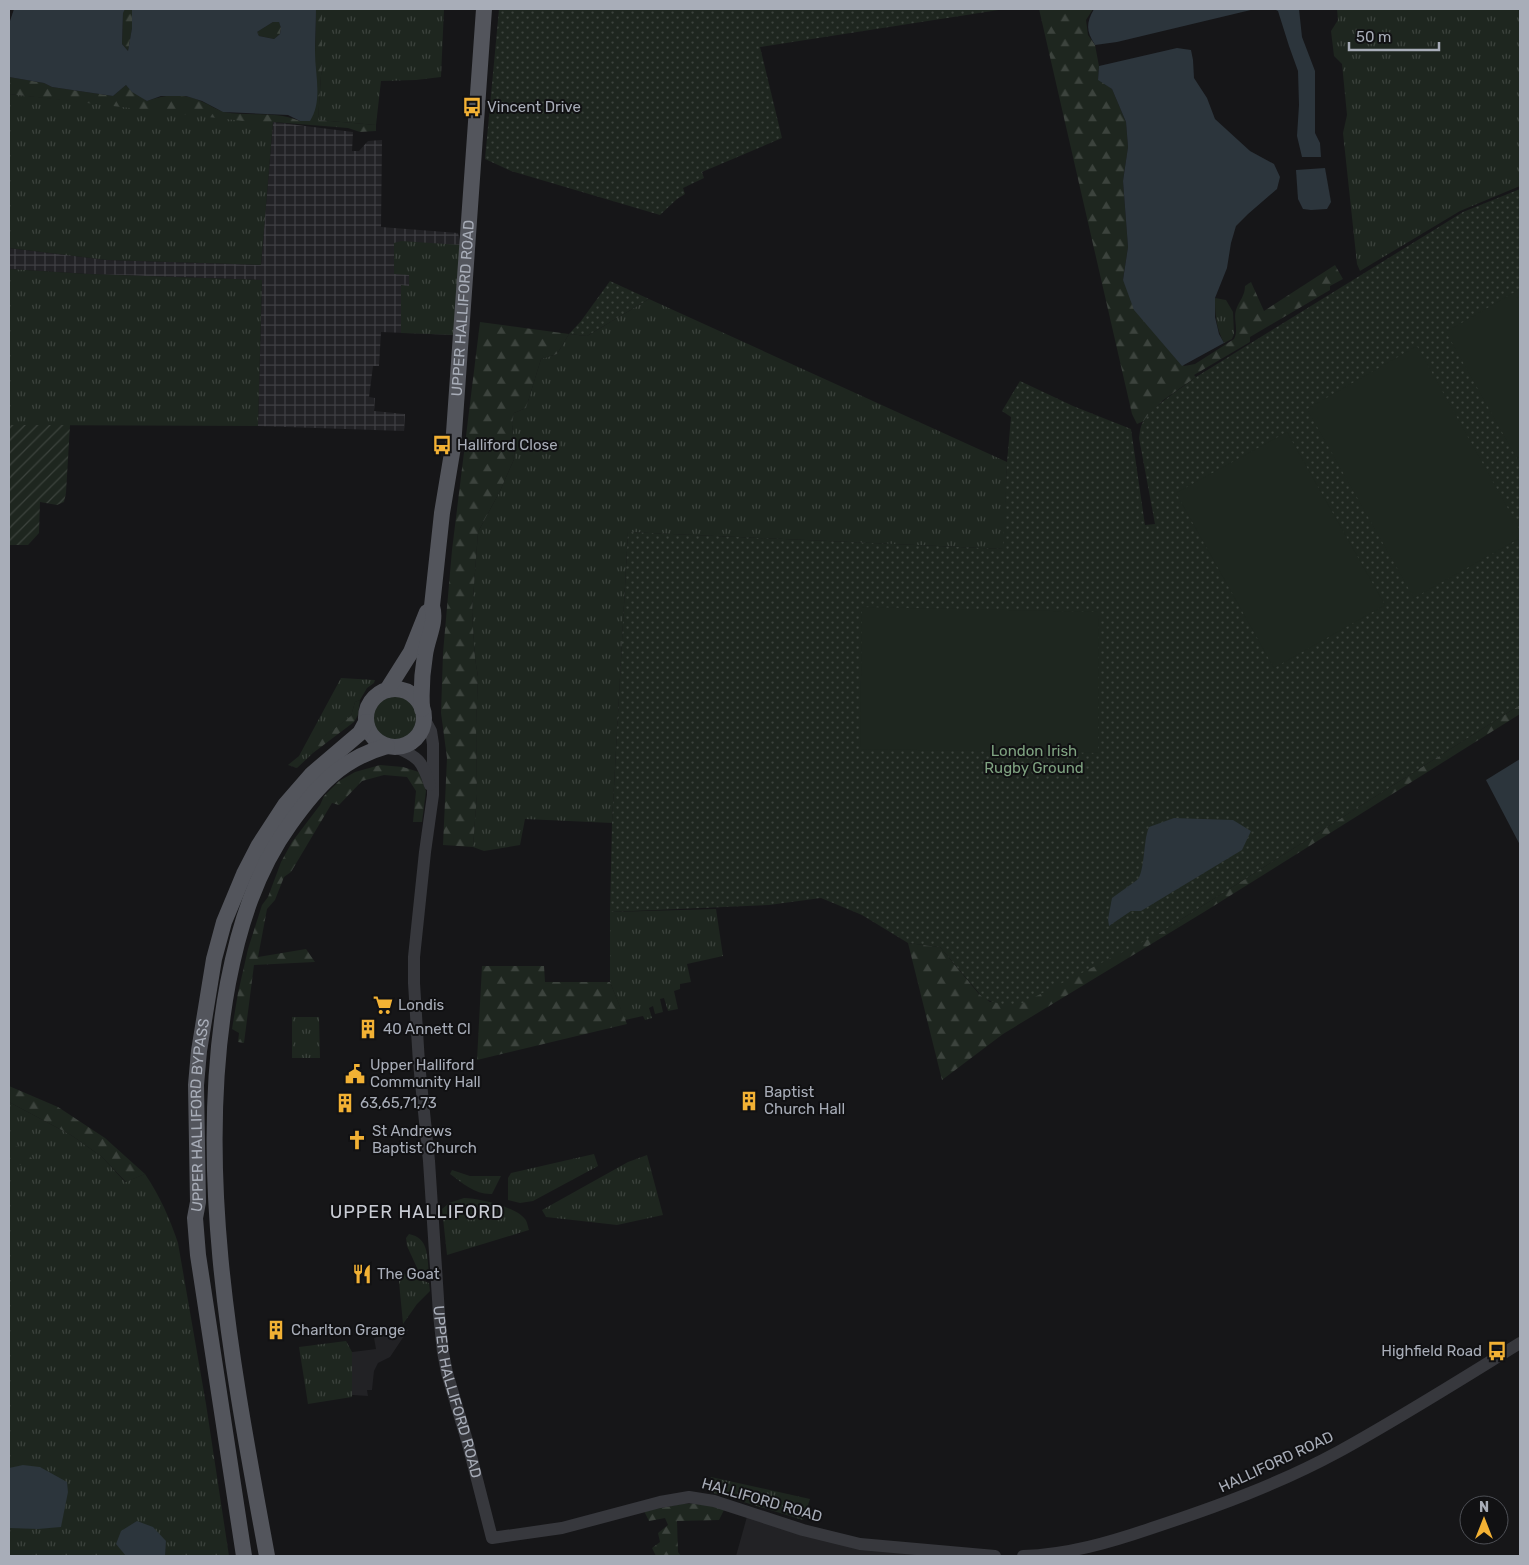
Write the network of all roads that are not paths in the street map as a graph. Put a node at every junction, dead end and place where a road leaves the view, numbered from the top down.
1 (484, 9) edge
2 (432, 606) junction
3 (387, 690) junction
4 (423, 714) junction
5 (366, 722) junction
6 (391, 747) junction
7 (433, 795) junction
8 (1520, 1343) edge
9 (492, 1538) joint
10 (244, 1556) edge
11 (267, 1556) edge
12 (995, 1556) edge
13 (1023, 1556) edge

1 - 2 main road, UPPER HALLIFORD ROAD
2 - 3 main road, UPPER HALLIFORD ROAD
2 - 4 main road, UPPER HALLIFORD ROAD
3 - 4 main road
3 - 5 main road
4 - 6 main road
4 - 7 street, UPPER HALLIFORD ROAD
5 - 6 main road
5 - 10 main road, UPPER HALLIFORD BYPASS
6 - 7 street, UPPER HALLIFORD ROAD
6 - 11 main road, UPPER HALLIFORD BYPASS
7 - 9 street, UPPER HALLIFORD ROAD
8 - 13 street, HALLIFORD ROAD
9 - 12 street, HALLIFORD ROAD

